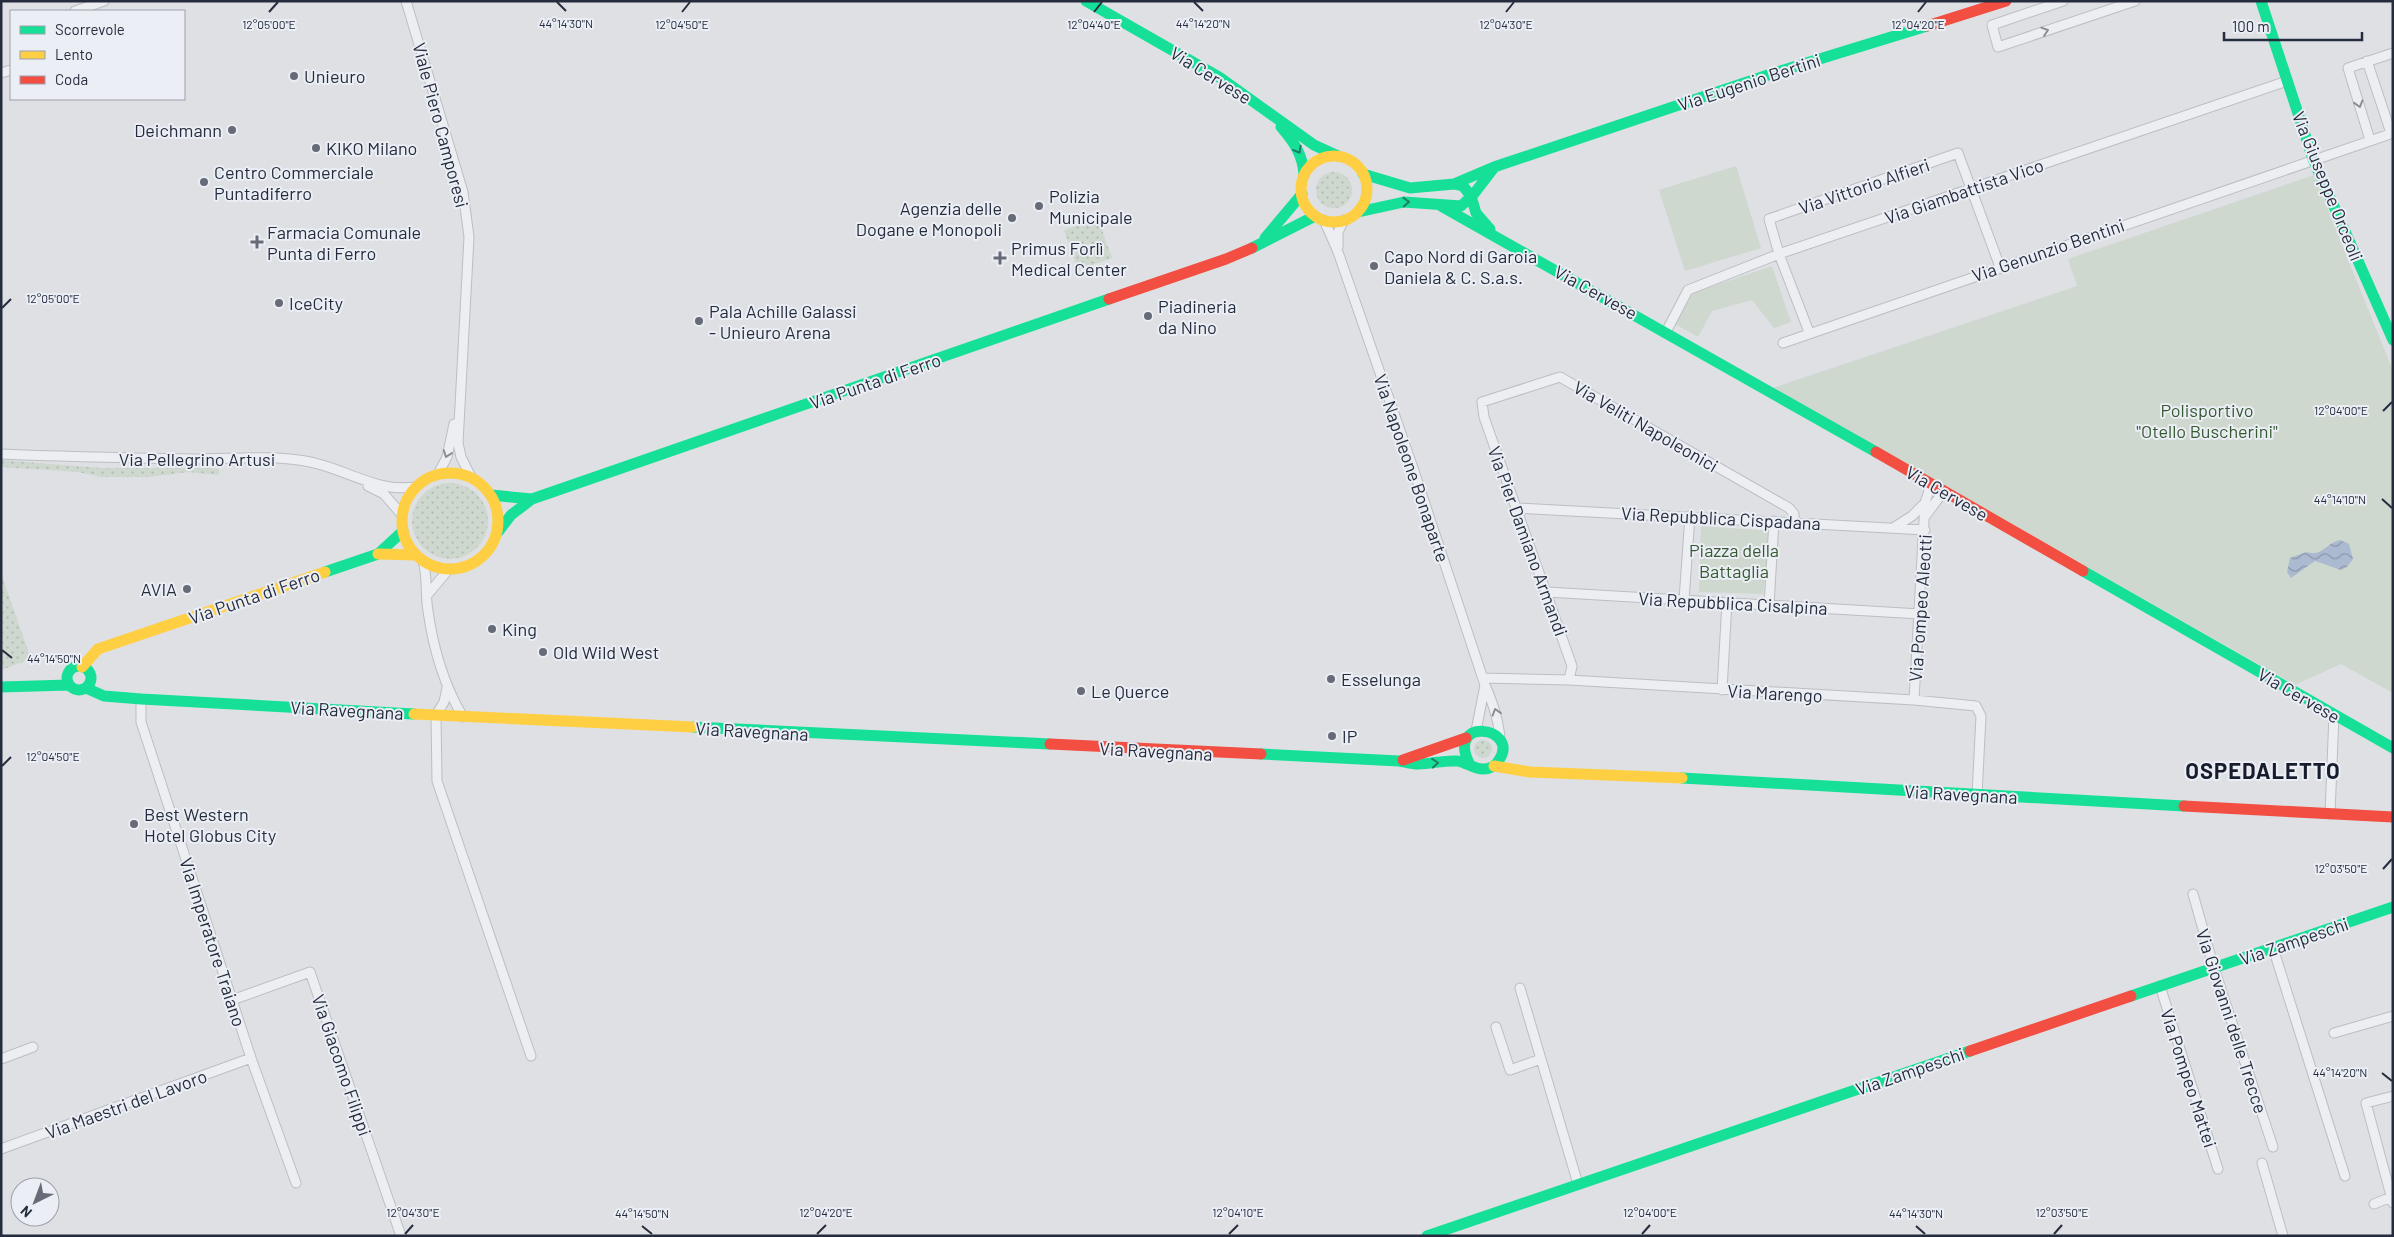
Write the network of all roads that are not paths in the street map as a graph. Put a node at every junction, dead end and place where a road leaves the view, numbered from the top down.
1 (104, 1) edge
2 (406, 1) edge
3 (1086, 1) edge
4 (2006, 1) edge
5 (2063, 1) edge
6 (2135, 1) edge
7 (2261, 1) edge
8 (1984, 9) junction
9 (78, 10) edge
10 (1992, 24) junction
11 (2393, 52) edge
12 (2367, 61) junction
13 (2287, 81) junction
14 (1258, 104) junction
15 (2392, 133) edge
16 (2370, 140) junction
17 (1338, 156) junction
18 (2313, 159) junction
19 (1494, 167) junction
20 (1364, 174) junction
21 (1304, 175) junction
22 (1454, 184) junction
23 (1971, 188) junction
24 (1302, 194) junction
25 (1471, 196) junction
26 (1441, 206) junction
27 (1358, 212) junction
28 (1320, 218) junction
29 (1344, 220) junction
30 (1501, 240) junction
31 (1256, 246) junction
32 (1338, 252) junction
33 (1779, 254) junction
34 (2000, 267) junction
35 (1666, 332) junction
36 (1809, 332) junction
37 (2393, 340) edge
38 (1783, 343) dead end
39 (459, 400) junction
40 (1482, 402) joint
41 (1, 448) edge
42 (1, 454) edge
43 (50, 455) junction
44 (343, 473) junction
45 (438, 474) junction
46 (471, 477) junction
47 (1931, 484) junction
48 (415, 487) junction
49 (1944, 492) junction
50 (491, 495) junction
51 (532, 500) junction
52 (1925, 503) junction
53 (1517, 508) junction
54 (402, 515) junction
55 (1690, 516) junction
56 (1926, 516) junction
57 (1774, 521) junction
58 (1794, 522) junction
59 (1892, 528) junction
60 (1925, 530) junction
61 (402, 531) junction
62 (496, 534) junction
63 (378, 554) junction
64 (419, 558) junction
65 (449, 569) junction
66 (1547, 592) junction
67 (428, 594) junction
68 (1684, 600) junction
69 (1727, 602) junction
70 (1769, 605) junction
71 (1920, 614) junction
72 (85, 669) junction
73 (1569, 680) junction
74 (68, 681) junction
75 (1484, 681) junction
76 (88, 686) junction
77 (1, 687) edge
78 (447, 688) junction
79 (1722, 690) junction
80 (141, 699) junction
81 (1914, 700) junction
82 (436, 715) junction
83 (2334, 715) junction
84 (463, 717) junction
85 (1471, 735) junction
86 (1501, 745) junction
87 (2393, 748) edge
88 (1399, 762) junction
89 (1470, 765) junction
90 (1494, 766) junction
91 (1530, 772) junction
92 (1977, 795) junction
93 (2330, 814) junction
94 (2393, 817) edge
95 (2193, 894) dead end
96 (2393, 907) edge
97 (2273, 948) junction
98 (2214, 968) junction
99 (2160, 986) junction
100 (1520, 988) dead end
101 (232, 1000) junction
102 (2393, 1016) edge
103 (1496, 1026) dead end
104 (2334, 1033) dead end
105 (33, 1047) dead end
106 (531, 1056) dead end
107 (251, 1058) junction
108 (1, 1059) edge
109 (1541, 1060) junction
110 (2393, 1096) edge
111 (2273, 1147) dead end
112 (1, 1149) edge
113 (2262, 1163) dead end
114 (2218, 1169) dead end
115 (2345, 1176) dead end
116 (296, 1183) dead end
117 (1578, 1184) junction
118 (2392, 1200) edge
119 (2374, 1204) dead end
120 (401, 1236) edge
121 (1428, 1236) edge
122 (2283, 1236) edge

1 - 9 street
2 - 39 street, Viale Piero Camporesi
3 - 14 main road, Via Cervese
4 - 8 main road, Via Eugenio Bertini
5 - 10 street
10 -> 6 street
7 - 13 main road, Via Giuseppe Orceoli
8 - 10 street
8 - 19 main road, Via Eugenio Bertini
11 - 12 street
12 - 15 street
12 -> 16 street
13 - 18 main road, Via Giuseppe Orceoli
13 - 23 street, Via Giambattista Vico
14 - 17 main road, Via Cervese
14 -> 21 main road, Via Cervese
15 - 16 street, Via Genunzio Bentini
16 - 18 street, Via Genunzio Bentini
17 - 20 main road, Via Cervese
17 - 21 main road
18 - 34 street, Via Genunzio Bentini
18 - 37 main road, Via Giuseppe Orceoli
19 - 22 main road, Via Eugenio Bertini
19 - 25 main road
20 - 22 main road, Via Cervese
20 - 27 main road
21 - 24 main road, Via Cervese
22 - 25 main road
23 - 33 street, Via Giambattista Vico
23 - 33 street, Via Vittorio Alfieri
23 - 34 street
24 - 28 main road
24 - 31 main road, Via Punta di Ferro
25 - 26 main road, Via Cervese
25 - 30 main road, Via Cervese
27 -> 26 main road, Via Cervese
26 - 30 main road, Via Cervese
27 - 29 main road, Via Cervese
28 - 29 main road, Via Cervese
28 - 31 main road, Via Punta di Ferro
28 - 32 street, Via Napoleone Bonaparte
29 - 32 street, Via Napoleone Bonaparte
30 - 35 main road, Via Cervese
31 - 51 main road, Via Punta di Ferro
32 - 75 street, Via Napoleone Bonaparte
33 - 35 street, Via Giambattista Vico
33 - 36 street
34 - 36 street, Via Genunzio Bentini
35 - 47 main road, Via Cervese
36 - 38 street, Via Genunzio Bentini
39 -> 45 street, Viale Piero Camporesi
39 - 46 street, Viale Piero Camporesi
40 - 53 street, Via Pier Damiano Armandi
40 - 58 street, Via Veliti Napoleonici
41 - 43 street
42 - 43 street
43 - 44 street, Via Pellegrino Artusi
44 - 48 street
44 - 54 street
45 - 46 main road
45 - 48 main road
46 - 50 main road
47 - 49 main road, Via Cervese
47 - 52 street
48 - 54 main road
49 - 56 street
49 - 83 main road, Via Cervese
50 - 51 main road, Via Punta di Ferro
50 - 62 main road
51 - 62 main road
52 - 56 street, Via Pompeo Aleotti
52 - 59 street
53 - 55 street, Via Repubblica Cispadana
53 - 66 street, Via Pier Damiano Armandi
54 - 61 main road
55 - 57 street, Via Repubblica Cispadana
55 - 68 street
56 - 60 street, Via Pompeo Aleotti
57 - 58 street, Via Repubblica Cispadana
57 - 70 street
58 - 59 street, Via Repubblica Cispadana
59 - 60 street, Via Repubblica Cispadana
60 - 71 street, Via Pompeo Aleotti
61 - 63 main road, Via Punta di Ferro
61 - 64 main road
62 - 65 main road
63 - 64 main road
63 - 72 main road, Via Punta di Ferro
64 - 65 main road
64 - 67 street
65 - 67 street
66 - 68 street, Via Repubblica Cisalpina
66 - 73 street, Via Pier Damiano Armandi
67 - 78 street
68 - 69 street, Via Repubblica Cisalpina
69 - 70 street, Via Repubblica Cisalpina
69 - 79 street
70 - 71 street, Via Repubblica Cisalpina
71 - 81 street, Via Pompeo Aleotti
72 - 74 main road
72 - 76 main road
73 - 75 street, Via Marengo
73 - 79 street, Via Marengo
74 - 76 main road
74 - 77 main road
75 - 85 street, Via Napoleone Bonaparte
86 -> 75 street, Via Napoleone Bonaparte
76 - 80 main road, Via Ravegnana
78 - 82 street
78 - 84 street
79 - 81 street, Via Marengo
80 - 82 main road, Via Ravegnana
80 - 101 street, Via Imperatore Traiano
81 - 92 street, Via Marengo
82 - 84 main road, Via Ravegnana
82 - 106 street
83 - 87 main road, Via Cervese
83 - 93 street
84 - 88 main road, Via Ravegnana
85 - 86 main road
85 - 88 main road, Via Ravegnana
85 - 89 main road
86 - 90 main road
86 - 91 main road
88 -> 89 main road, Via Ravegnana
89 - 90 main road
90 - 91 main road, Via Ravegnana
91 - 92 main road, Via Ravegnana
92 - 93 main road, Via Ravegnana
93 - 94 main road, Via Ravegnana
95 - 98 street, Via Giovanni delle Trecce
96 - 97 main road, Via Zampeschi
97 - 98 main road, Via Zampeschi
97 - 115 street
98 - 99 main road, Via Zampeschi
98 - 111 street, Via Giovanni delle Trecce
99 - 114 street, Via Pompeo Mattei
99 - 117 main road, Via Zampeschi
100 - 109 street
101 - 107 street, Via Imperatore Traiano
101 - 120 street, Via Giacomo Filippi
102 - 104 street
103 - 109 street
105 - 108 street
107 - 112 street, Via Maestri del Lavoro
107 - 116 street, Via Imperatore Traiano
109 - 117 street
110 - 118 street
113 - 122 street
117 - 121 main road, Via Zampeschi
118 - 119 street

